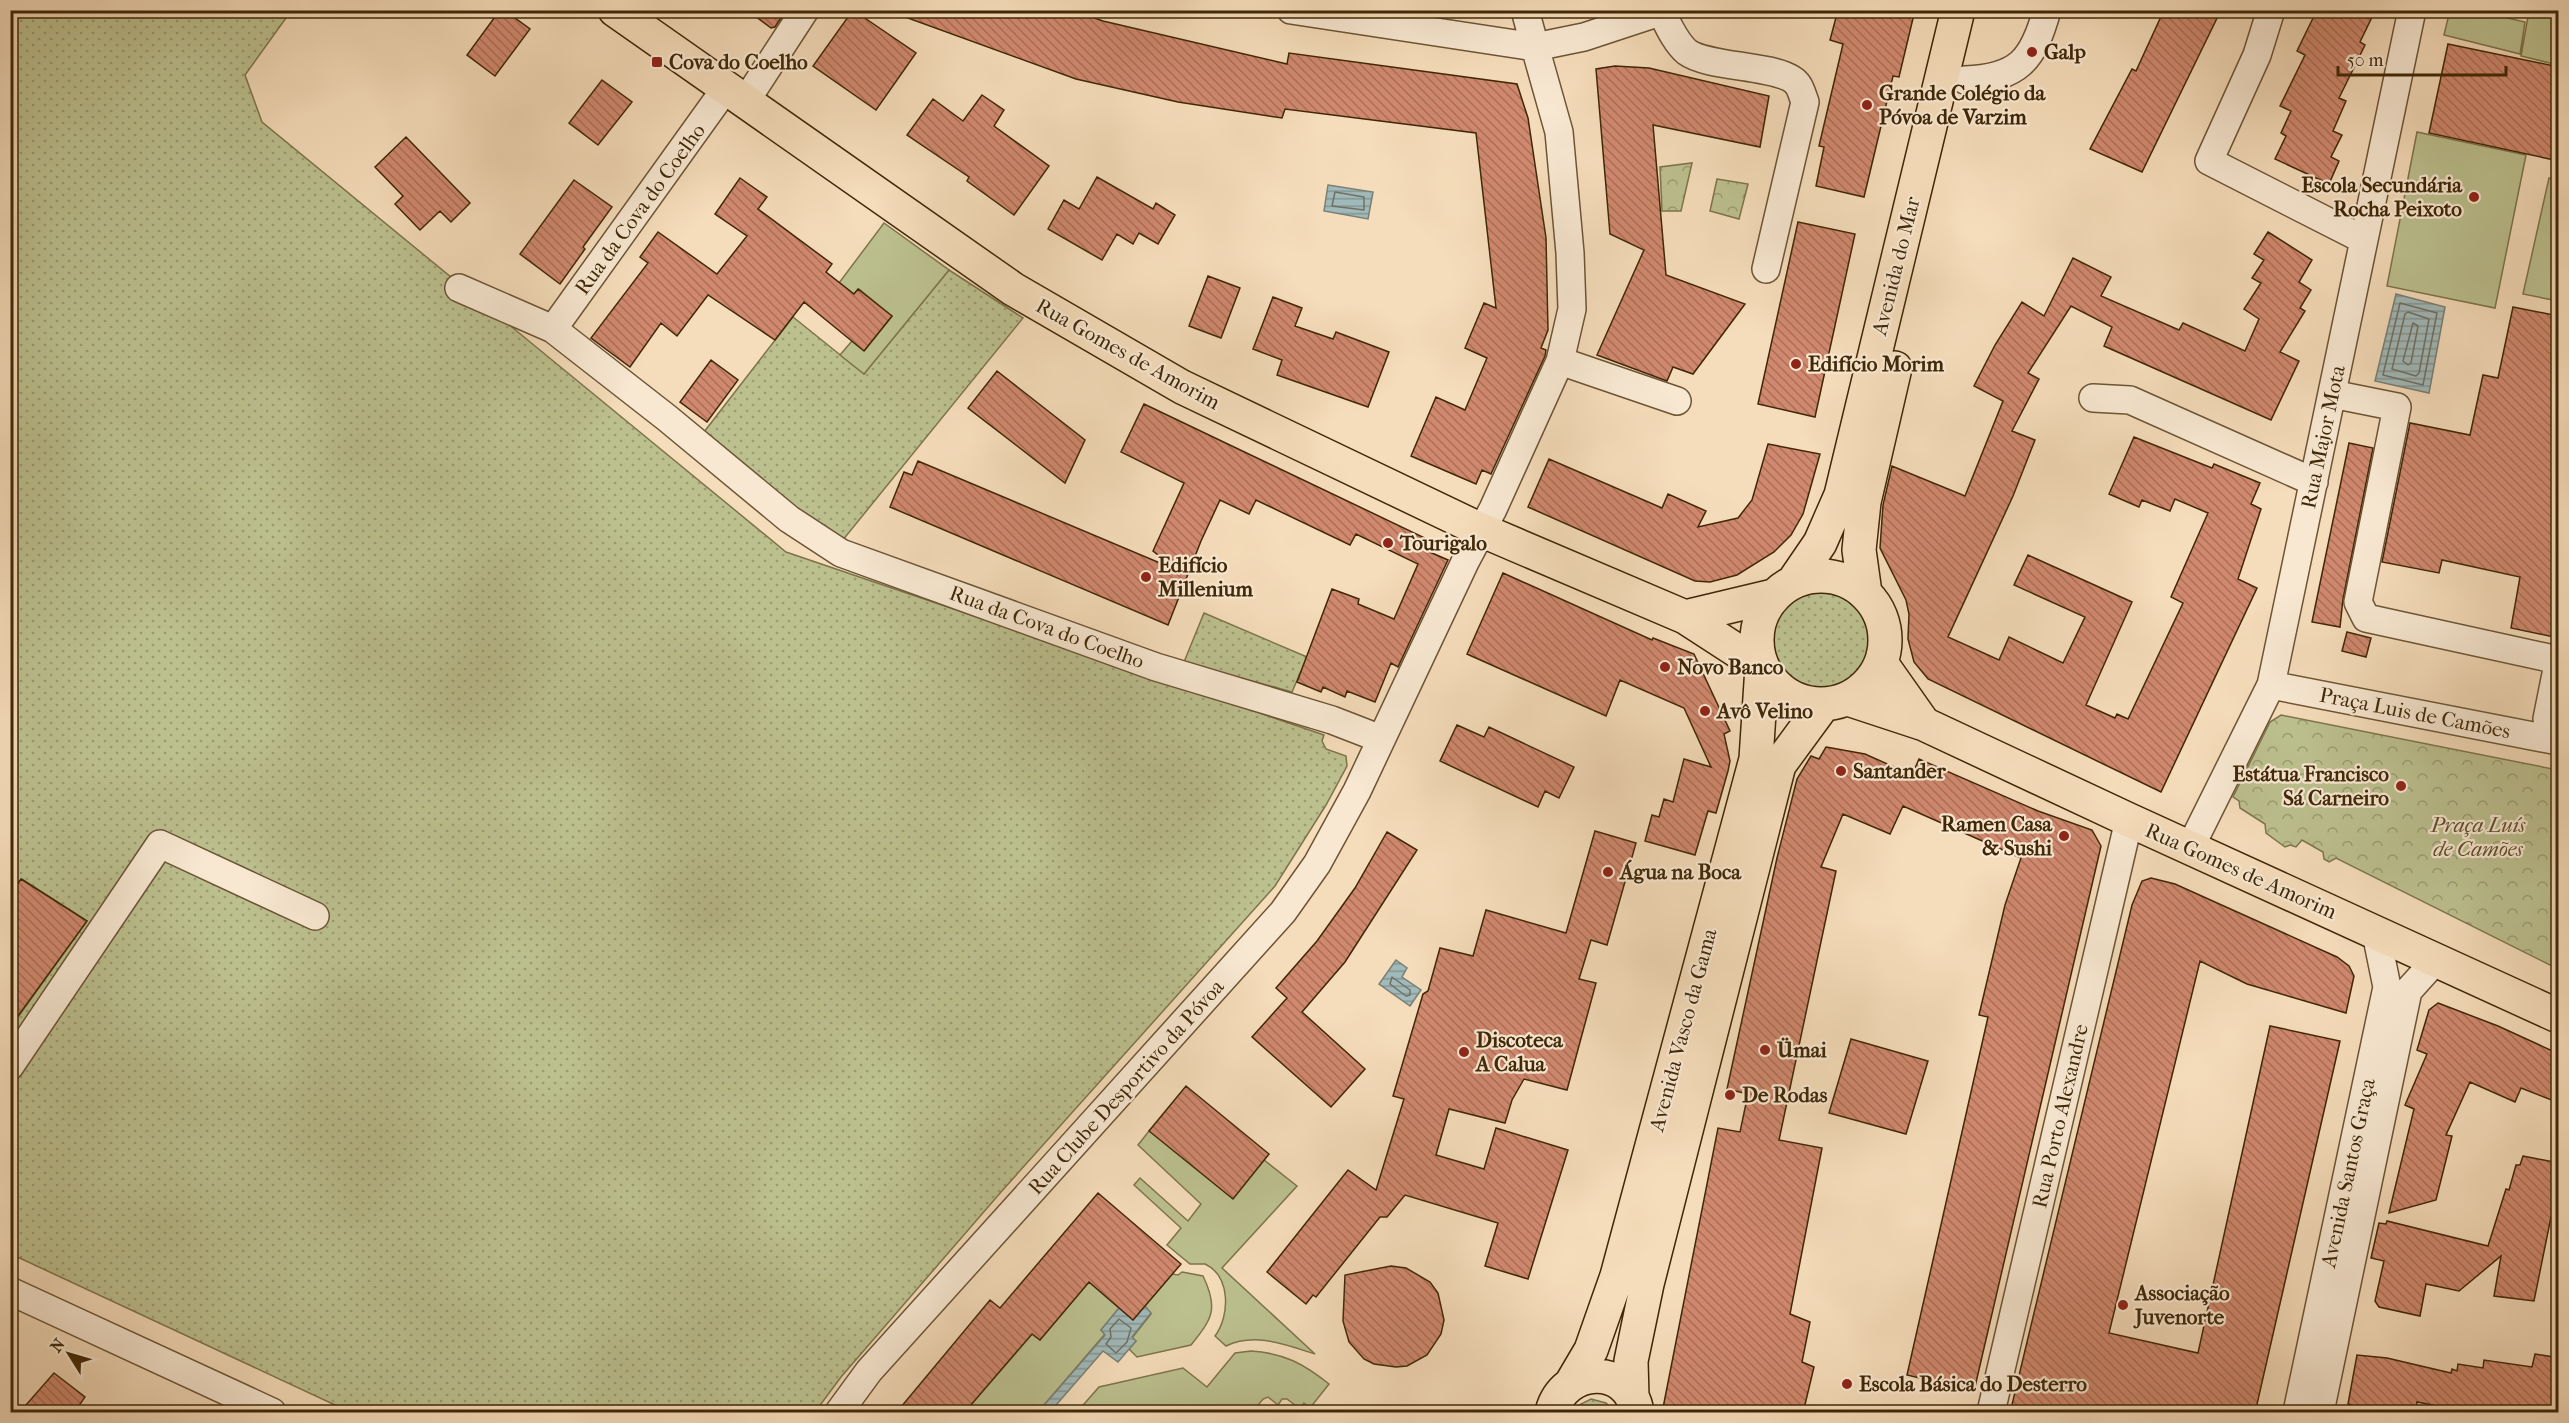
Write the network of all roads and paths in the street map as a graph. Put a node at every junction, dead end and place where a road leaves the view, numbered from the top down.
1 (615, 10) edge
2 (805, 10) edge
3 (1291, 10) edge
4 (1525, 10) edge
5 (1958, 10) edge
6 (1981, 10) edge
7 (2046, 10) edge
8 (2271, 10) edge
9 (2412, 10) edge
10 (1664, 12) edge
11 (1535, 47) junction
12 (1965, 80) junction
13 (736, 95) junction
14 (2364, 240) junction
15 (1766, 269) dead end
16 (459, 288) dead end
17 (553, 329) junction
18 (1560, 361) junction
19 (2332, 394) junction
20 (2093, 398) dead end
21 (1677, 401) dead end
22 (2314, 482) junction
23 (1481, 530) junction
24 (1784, 589) junction
25 (1865, 593) junction
26 (1686, 617) junction
27 (2559, 662) edge
28 (1881, 663) junction
29 (1762, 667) junction
30 (2271, 685) junction
31 (1835, 702) junction
32 (1924, 724) junction
33 (2553, 730) edge
34 (1381, 740) junction
35 (2129, 820) junction
36 (2190, 848) junction
37 (315, 916) dead end
38 (2376, 933) junction
39 (2436, 960) junction
40 (2559, 1016) edge
41 (10, 1066) edge
42 (10, 1291) edge
43 (1570, 1384) junction
44 (1635, 1405) edge
45 (272, 1413) edge
46 (839, 1413) edge
47 (1552, 1413) edge
48 (1991, 1413) edge
49 (2297, 1413) edge
50 (2320, 1413) edge

1 - 13 main road, Rua Gomes de Amorim
2 - 13 street, Rua da Cova do Coelho
3 - 11 street
4 - 11 street
5 - 24 main road, Avenida do Mar
6 - 12 main road, Avenida do Mar
7 - 12 street
8 - 14 street
9 - 14 street, Rua Major Mota
10 - 11 street
10 - 15 street
11 - 18 street
12 - 25 main road, Avenida do Mar
13 - 17 street, Rua da Cova do Coelho
13 - 23 main road, Rua Gomes de Amorim
14 - 19 street, Rua Major Mota
16 - 17 street, Rua da Cova do Coelho
17 - 34 street, Rua da Cova do Coelho
18 - 21 street
18 - 23 street
19 - 22 street, Rua Major Mota
19 - 27 street
20 - 22 street
22 - 30 street, Rua Major Mota
23 - 26 main road, Rua Gomes de Amorim
23 - 34 street
24 - 25 main road
24 - 26 main road
24 - 29 main road
25 - 28 main road
26 - 29 main road, Rua Gomes de Amorim
27 - 33 street
28 - 31 main road
28 - 32 main road, Rua Gomes de Amorim
29 - 31 main road
29 - 43 main road, Avenida Vasco da Gama
30 - 33 street, Praça Luis de Camões
30 - 36 street, Rua Major Mota
31 - 32 main road, Rua Gomes de Amorim
31 - 44 main road, Avenida Vasco da Gama
32 - 35 main road, Rua Gomes de Amorim
34 - 46 street, Rua Clube Desportivo da Póvoa
35 - 36 main road, Rua Gomes de Amorim
35 - 48 street, Rua Porto Alexandre
36 - 38 main road, Rua Gomes de Amorim
37 - 41 street
38 - 39 main road, Rua Gomes de Amorim
38 - 49 street, Avenida Santos Graça
39 - 40 main road, Rua Gomes de Amorim
39 - 50 street, Avenida Santos Graça
42 - 45 street
43 - 44 main road
43 - 47 main road, Avenida Vasco da Gama

